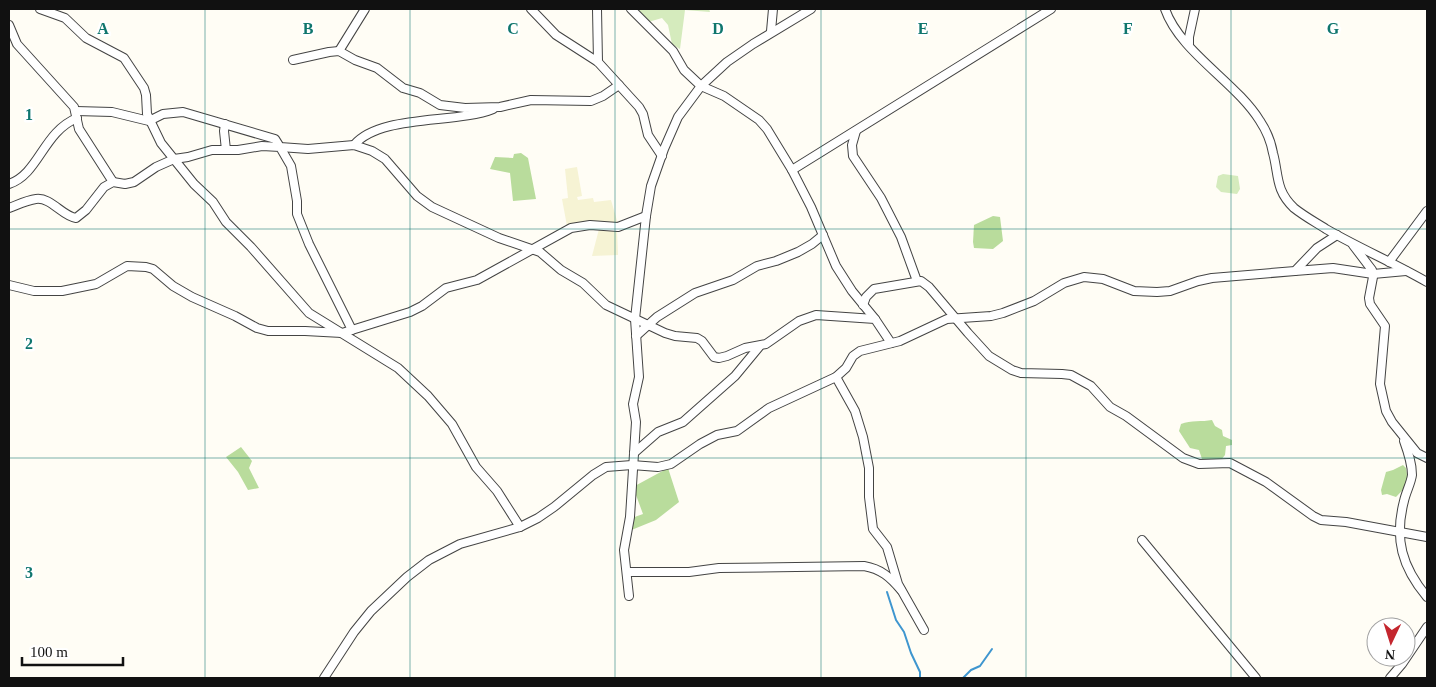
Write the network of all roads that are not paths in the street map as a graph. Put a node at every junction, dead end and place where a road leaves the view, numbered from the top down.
1 (40, 9) edge
2 (364, 9) edge
3 (531, 9) edge
4 (597, 9) edge
5 (631, 9) edge
6 (773, 9) edge
7 (811, 9) edge
8 (1051, 9) edge
9 (1165, 9) edge
10 (1195, 9) edge
11 (9, 25) edge
12 (771, 31) junction
13 (1188, 44) junction
14 (339, 51) junction
15 (293, 60) dead end
16 (598, 62) junction
17 (619, 85) junction
18 (701, 86) junction
19 (500, 107) junction
20 (76, 115) junction
21 (150, 121) junction
22 (225, 124) junction
23 (856, 131) junction
24 (354, 145) junction
25 (280, 147) junction
26 (226, 150) junction
27 (662, 156) junction
28 (174, 159) junction
29 (792, 170) junction
30 (113, 182) junction
31 (9, 184) edge
32 (9, 208) edge
33 (1427, 211) edge
34 (646, 216) junction
35 (1336, 234) junction
36 (823, 235) junction
37 (1352, 243) junction
38 (534, 248) junction
39 (1389, 262) junction
40 (1295, 271) junction
41 (1408, 271) junction
42 (1373, 274) junction
43 (917, 281) junction
44 (1427, 282) edge
45 (9, 285) edge
46 (863, 305) junction
47 (955, 318) junction
48 (635, 319) junction
49 (875, 319) junction
50 (647, 326) junction
51 (352, 330) junction
52 (342, 333) junction
53 (636, 336) junction
54 (891, 343) junction
55 (759, 347) junction
56 (836, 377) junction
57 (1401, 434) junction
58 (634, 453) junction
59 (1427, 458) edge
60 (632, 465) junction
61 (520, 527) junction
62 (1399, 532) junction
63 (1427, 537) edge
64 (1142, 540) dead end
65 (627, 572) junction
66 (901, 590) junction
67 (629, 596) dead end
68 (1427, 597) edge
69 (1427, 627) edge
70 (924, 630) dead end
71 (324, 678) edge
72 (1256, 678) edge
73 (1390, 678) edge

1 - 21 street
2 - 14 street
3 - 16 street
4 - 16 street
5 - 18 street
6 - 12 street
7 - 12 street
8 - 23 street
9 - 13 street
10 - 13 street
11 - 20 street
12 - 18 street
13 - 35 street
14 - 15 street
14 - 19 street
16 - 17 street
17 - 19 street
17 - 27 street
18 - 27 street
18 - 29 street
19 - 24 street
20 - 21 street
20 - 30 street
20 - 31 street
21 - 22 street
21 - 28 street
22 - 25 street
22 - 26 street
23 - 29 street
23 - 43 street
24 - 25 street
24 - 38 street
25 - 26 street
25 - 51 street
26 - 28 street
27 - 34 street
28 - 30 street
28 - 52 street
29 - 36 street
30 - 32 street
33 - 39 street
34 - 38 street
34 - 48 street
35 - 37 street
35 - 40 street
36 - 46 street
36 - 50 street
37 - 39 street
37 - 42 street
38 - 48 street
38 - 51 street
39 - 41 street
40 - 42 street
40 - 47 street
41 - 42 street
41 - 44 street
42 - 57 street
43 - 46 street
43 - 47 street
45 - 52 street
46 - 49 street
47 - 54 street
47 - 62 street
48 - 50 street
48 - 53 street
49 - 54 street
49 - 55 street
50 - 53 street
50 - 55 street
51 - 52 street
52 - 61 street
53 - 58 street
54 - 56 street
55 - 58 street
56 - 60 street
56 - 66 street
57 - 59 street
57 - 62 street
58 - 60 street
60 - 61 street
60 - 65 street
61 - 71 street
62 - 63 street
62 - 68 street
64 - 72 street
65 - 66 street
65 - 67 street
66 - 70 street
69 - 73 street

